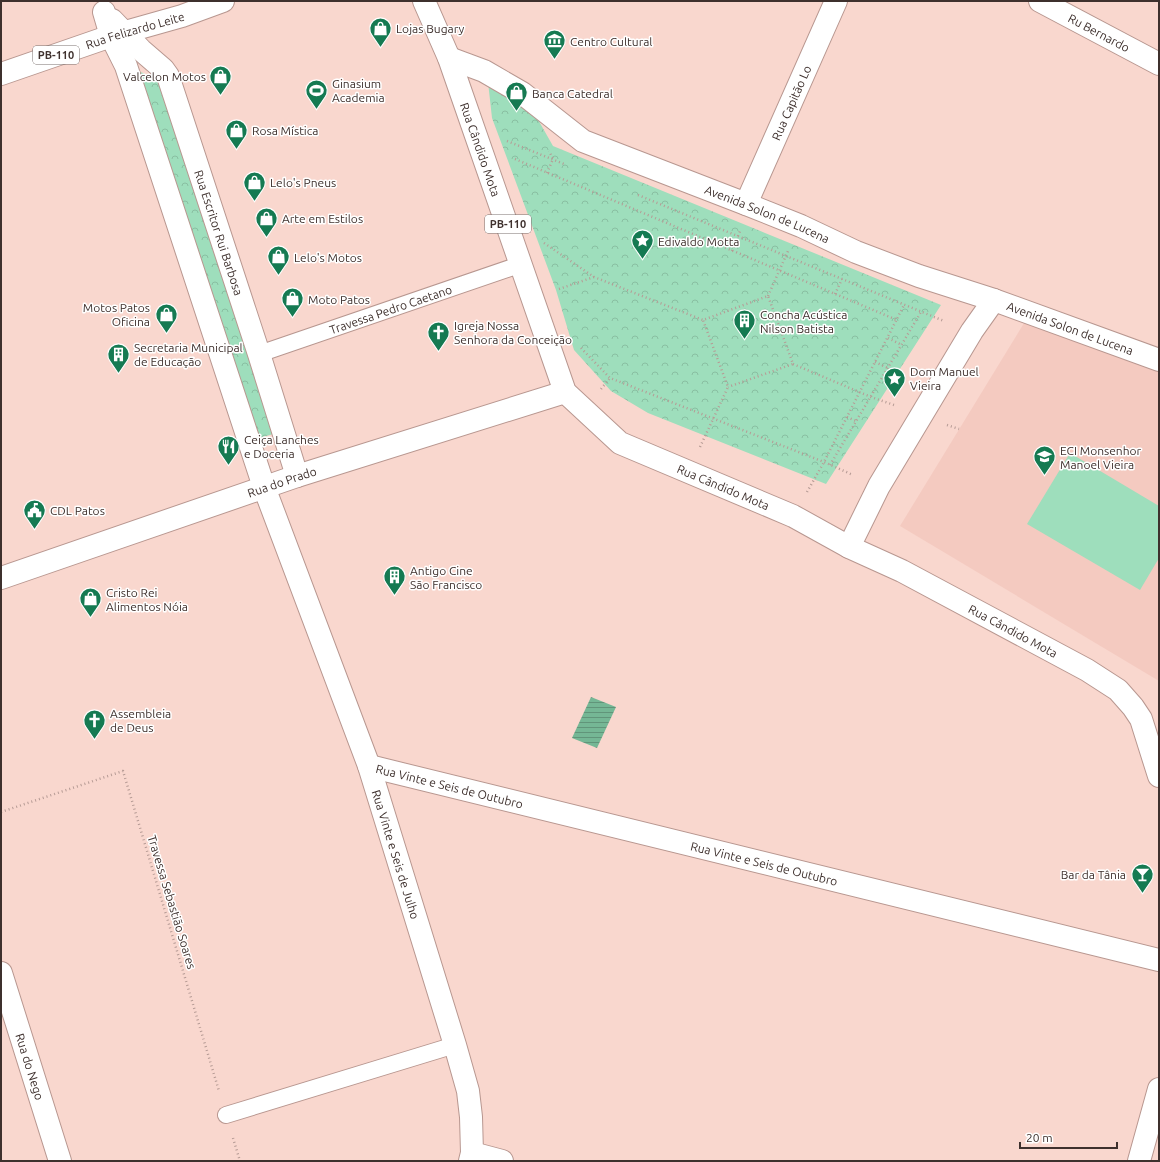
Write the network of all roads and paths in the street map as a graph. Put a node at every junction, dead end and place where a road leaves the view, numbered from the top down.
1 (223, 1) edge
2 (424, 1) edge
3 (836, 1) edge
4 (1040, 1) edge
5 (100, 6) edge
6 (118, 34) junction
7 (449, 58) junction
8 (1159, 64) edge
9 (1, 74) edge
10 (480, 145) junction
11 (509, 157) dead end
12 (567, 165) dead end
13 (631, 192) dead end
14 (746, 204) junction
15 (738, 236) junction
16 (732, 251) junction
17 (519, 256) junction
18 (785, 256) junction
19 (779, 271) junction
20 (594, 277) junction
21 (842, 279) junction
22 (556, 290) dead end
23 (835, 294) junction
24 (768, 296) junction
25 (994, 300) junction
26 (904, 305) junction
27 (703, 320) junction
28 (897, 320) junction
29 (888, 338) junction
30 (902, 345) junction
31 (580, 347) dead end
32 (259, 354) junction
33 (1159, 360) edge
34 (875, 362) junction
35 (792, 364) junction
36 (888, 368) junction
37 (728, 387) junction
38 (566, 392) junction
39 (860, 392) junction
40 (871, 397) junction
41 (847, 417) junction
42 (714, 419) junction
43 (856, 421) junction
44 (834, 443) junction
45 (840, 446) junction
46 (824, 462) junction
47 (830, 465) dead end
48 (688, 473) junction
49 (297, 476) junction
50 (264, 487) junction
51 (793, 516) junction
52 (849, 547) junction
53 (1, 578) edge
54 (369, 766) junction
55 (1159, 776) edge
56 (1, 812) edge
57 (1159, 960) edge
58 (1, 973) edge
59 (455, 1045) junction
60 (1159, 1091) edge
61 (226, 1115) junction
62 (471, 1157) edge
63 (60, 1161) edge
64 (240, 1161) edge
65 (502, 1161) edge
66 (1139, 1161) edge

1 - 6 street, Rua Felizardo Leite / PB-110
2 - 7 street, PB-110
3 - 14 street, Rua Capitão Lo
4 - 8 street, Ru Bernardo
5 - 6 street, Rua Escritor Rui Barbosa
6 - 9 street, Rua Felizardo Leite / PB-110
6 - 32 street, Rua Escritor Rui Barbosa
6 - 50 street, Rua Escritor Rui Barbosa
7 - 10 street, Rua Cândido Mota / PB-110
7 - 14 street, Avenida Solon de Lucena
10 - 12 path
10 - 17 street, Rua Cândido Mota / PB-110
11 - 16 path
13 - 15 path
14 - 25 street, Avenida Solon de Lucena
15 - 16 path
15 - 18 path
16 - 19 path
17 - 20 path
17 - 32 lane, Travessa Pedro Caetano
17 - 38 street, Rua Cândido Mota / PB-110
18 - 19 path
18 - 21 path
19 - 23 path
19 - 24 path
20 - 22 path
20 - 27 path
21 - 23 path
21 - 26 path
23 - 28 path
24 - 27 path
24 - 35 path
25 - 33 street, Avenida Solon de Lucena
25 - 52 street
26 - 28 path
26 - 30 path
27 - 37 path
28 - 29 path
29 - 30 path
29 - 34 path
30 - 36 path
31 - 42 path
32 - 49 street, Rua Escritor Rui Barbosa
34 - 36 path
34 - 39 path
35 - 37 path
35 - 39 path
36 - 40 path
37 - 42 path
38 - 48 street, Rua Cândido Mota
38 - 49 street, Rua do Prado
39 - 40 path
39 - 41 path
40 - 43 path
41 - 43 path
41 - 44 path
42 - 46 path
42 - 48 path
43 - 45 path
44 - 45 path
44 - 46 path
45 - 47 path
46 - 51 path
48 - 51 street, Rua Cândido Mota
49 - 50 street, Rua do Prado
50 - 53 street, Rua do Prado
50 - 54 street, Rua Vinte e Seis de Julho
51 - 52 street, Rua Cândido Mota
52 - 55 street, Rua Cândido Mota
54 - 57 street, Rua Vinte e Seis de Outubro
54 - 59 street, Rua Vinte e Seis de Julho
56 - 61 path, Travessa Sebastião Soares
58 - 63 street, Rua do Nego
59 - 61 lane
59 - 62 street, Rua Vinte e Seis de Julho
60 - 66 street
61 - 64 path, Travessa Sebastião Soares
62 - 65 street

